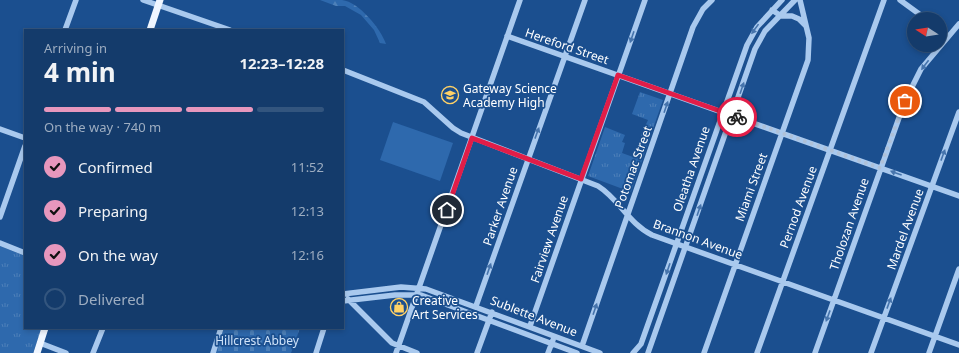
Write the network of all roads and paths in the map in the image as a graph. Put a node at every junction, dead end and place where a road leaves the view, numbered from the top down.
1 (76, 0) edge
2 (143, 0) edge
3 (520, 0) edge
4 (584, 0) edge
5 (645, 0) edge
6 (712, 0) edge
7 (782, 0) edge
8 (794, 0) edge
9 (800, 0) edge
10 (884, 0) edge
11 (900, 0) edge
12 (159, 2) edge
13 (772, 10) junction
14 (916, 12) edge
15 (781, 16) junction
16 (959, 24) edge
17 (806, 26) junction
18 (66, 29) edge
19 (150, 29) edge
20 (227, 29) edge
21 (507, 36) junction
22 (948, 37) joint
23 (564, 57) junction
24 (344, 70) edge
25 (618, 75) junction
26 (671, 94) junction
27 (723, 112) junction
28 (959, 112) edge
29 (732, 115) junction
30 (0, 129) edge
31 (782, 133) junction
32 (24, 138) edge
33 (472, 138) junction
34 (24, 149) edge
35 (831, 150) junction
36 (528, 158) junction
37 (880, 168) junction
38 (581, 179) junction
39 (932, 186) junction
40 (959, 196) edge
41 (627, 216) junction
42 (0, 217) edge
43 (0, 243) edge
44 (677, 244) junction
45 (687, 247) junction
46 (24, 253) edge
47 (735, 264) junction
48 (959, 269) edge
49 (783, 282) junction
50 (419, 287) junction
51 (344, 294) edge
52 (416, 294) junction
53 (346, 300) edge
54 (834, 300) junction
55 (476, 306) junction
56 (492, 312) junction
57 (884, 318) junction
58 (488, 320) junction
59 (530, 326) junction
60 (46, 329) edge
61 (103, 329) edge
62 (221, 329) edge
63 (324, 329) edge
64 (555, 336) junction
65 (935, 336) junction
66 (40, 343) junction
67 (552, 343) junction
68 (959, 345) edge
69 (398, 346) junction
70 (582, 346) junction
71 (649, 351) edge
72 (37, 353) edge
73 (66, 353) edge
74 (93, 353) edge
75 (213, 353) edge
76 (316, 353) edge
77 (396, 353) edge
78 (417, 353) edge
79 (477, 353) edge
80 (548, 353) edge
81 (577, 353) edge
82 (600, 353) edge
83 (634, 353) edge
84 (704, 353) edge
85 (757, 353) edge
86 (815, 353) edge
87 (871, 353) edge
88 (929, 353) edge

1 - 18 street
2 - 12 street
3 - 21 street
4 - 23 street, Parker Avenue
5 -> 25 street, Fairview Avenue
6 - 26 street, Potomac Street
7 - 13 street, Oleatha Avenue
8 - 15 street, Oleatha Avenue
9 - 17 street, Miami Street
10 - 35 street, Pernod Avenue
11 - 14 street
12 - 19 main road
12 - 20 street
13 - 15 street
13 -> 27 street, Oleatha Avenue
15 - 17 street
29 -> 15 street, Oleatha Avenue
16 - 22 street, Tholozan Avenue
17 - 31 street, Miami Street
21 - 23 street, Hereford Street
21 - 33 street
22 -> 37 street, Tholozan Avenue
23 - 25 street, Hereford Street
36 -> 23 street, Parker Avenue
24 - 33 street, Brannon Avenue
25 - 26 street, Hereford Street
25 - 38 street, Fairview Avenue
26 - 27 street, Hereford Street
41 -> 26 street, Potomac Street
27 - 29 street, Hereford Street
27 - 44 street, Oleatha Avenue
39 -> 28 street, Mardel Avenue
29 - 31 street, Hereford Street
45 -> 29 street, Oleatha Avenue
30 - 32 street
31 - 35 street, Hereford Street
31 - 47 street, Miami Street
33 - 36 street, Brannon Avenue
33 - 50 street
34 - 42 street
35 - 37 street, Hereford Street
35 - 49 street, Pernod Avenue
36 - 38 street, Brannon Avenue
55 -> 36 street, Parker Avenue
39 -> 37 street, Hereford Street
37 - 54 street, Tholozan Avenue
38 - 41 street, Brannon Avenue
38 - 59 street, Fairview Avenue
39 - 40 street, Hereford Street
57 -> 39 street, Mardel Avenue
41 - 44 street, Brannon Avenue
70 -> 41 street, Potomac Street
43 - 46 street
44 - 45 street, Brannon Avenue
44 -> 83 street, Oleatha Avenue
45 - 47 street, Brannon Avenue
45 - 71 street, Oleatha Avenue
47 - 49 street, Brannon Avenue
47 - 84 street, Miami Street
48 - 65 street
49 - 54 street, Brannon Avenue
49 - 85 street, Pernod Avenue
50 - 51 street, Sublette Avenue
50 - 52 street
50 - 55 street, Sublette Avenue
51 - 53 street
52 - 53 street, Sublette Avenue
52 - 58 street, Sublette Avenue
52 - 69 street
53 - 69 street
54 - 57 street, Brannon Avenue
54 -> 86 street, Tholozan Avenue
55 - 56 street, Sublette Avenue
56 - 58 street
56 - 59 street, Sublette Avenue
57 - 65 street, Brannon Avenue
57 - 87 street, Mardel Avenue
58 - 67 street, Sublette Avenue
58 - 79 street
59 - 64 street, Sublette Avenue
60 - 66 main road
61 - 74 street
62 - 75 street
63 - 76 street
64 - 67 street
64 - 70 street, Sublette Avenue
65 - 68 street, Brannon Avenue
65 - 88 street
66 - 72 main road
66 - 73 street
67 - 80 street
67 - 81 street, Sublette Avenue
69 - 77 street
69 - 78 street
70 - 82 street, Sublette Avenue

